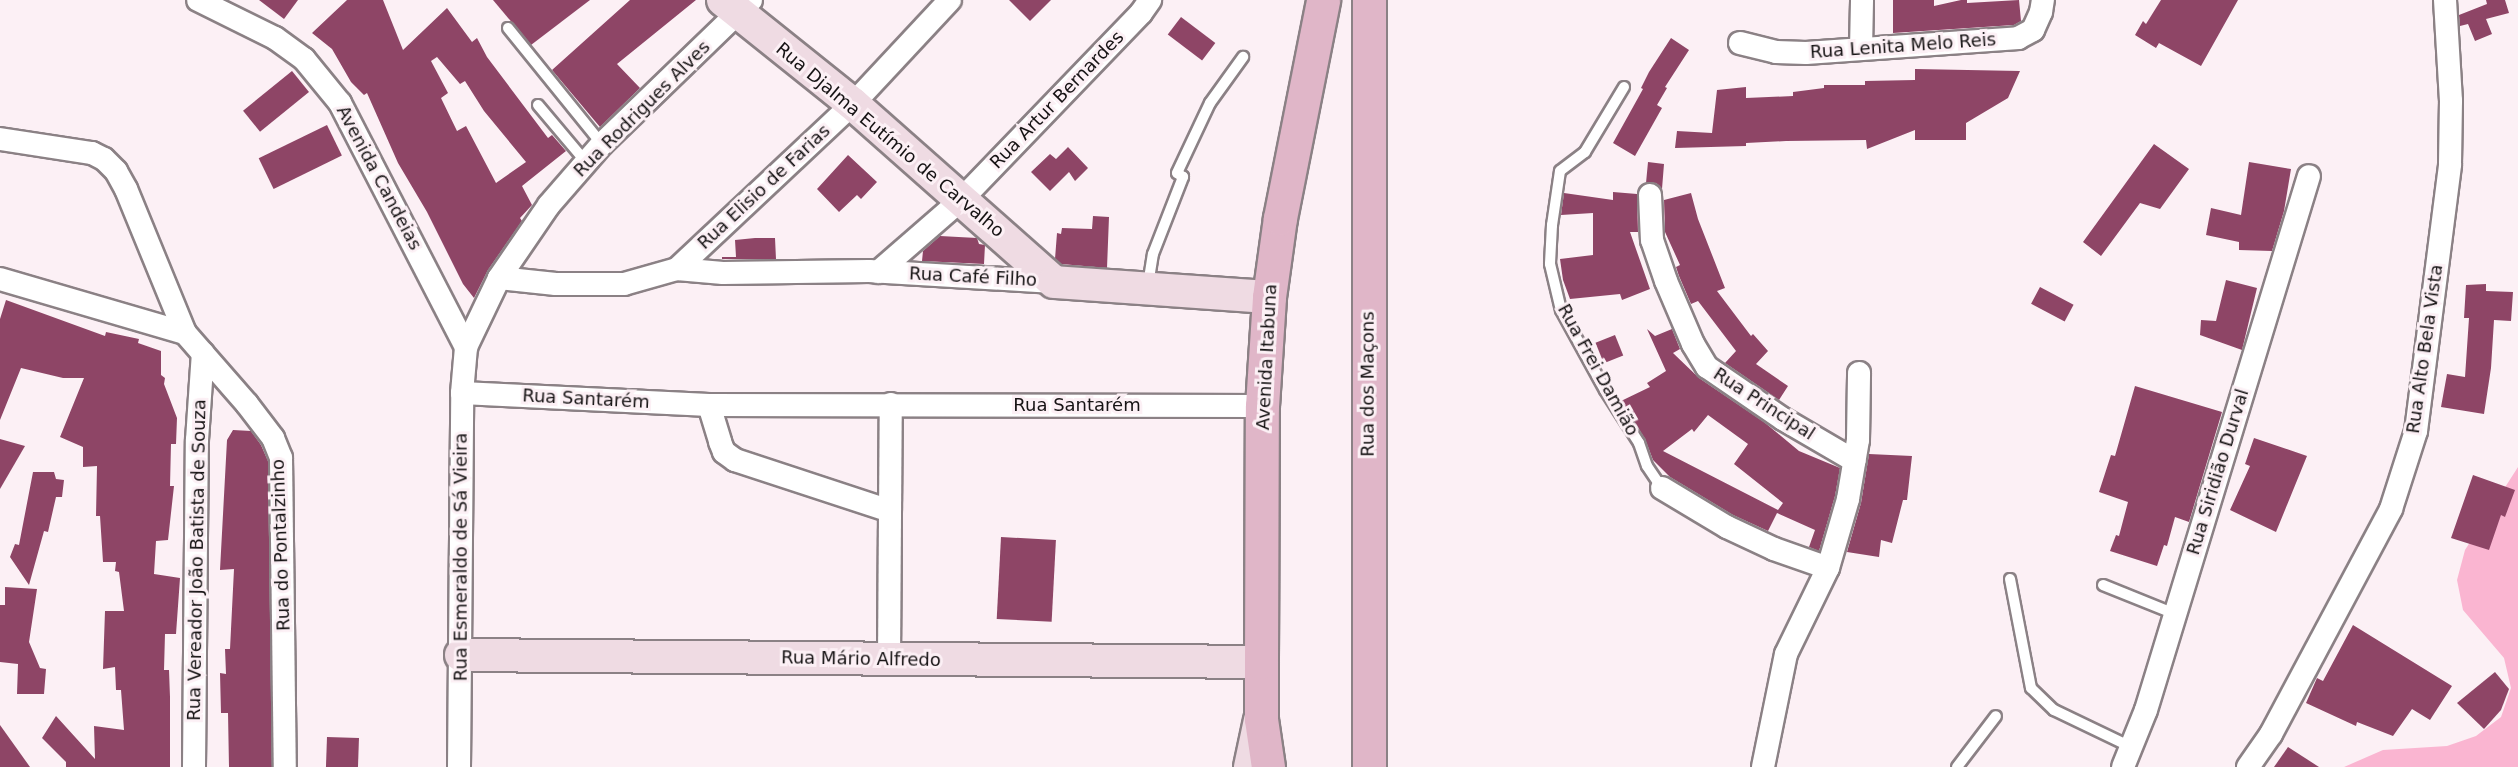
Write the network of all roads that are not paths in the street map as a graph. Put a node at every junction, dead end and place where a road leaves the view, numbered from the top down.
1 (198, 0) edge
2 (950, 0) edge
3 (1150, 0) edge
4 (1862, 0) edge
5 (2043, 0) edge
6 (2445, 0) edge
7 (1323, 1) edge
8 (738, 4) edge
9 (1369, 5) edge
10 (508, 28) dead end
11 (1740, 44) dead end
12 (1861, 49) junction
13 (1243, 57) dead end
14 (1624, 87) dead end
15 (853, 104) junction
16 (538, 105) dead end
17 (0, 139) edge
18 (602, 144) junction
19 (586, 163) junction
20 (2309, 176) dead end
21 (1650, 195) dead end
22 (962, 199) junction
23 (677, 269) junction
24 (878, 272) junction
25 (499, 278) junction
26 (0, 279) edge
27 (1054, 282) junction
28 (1147, 288) junction
29 (1269, 297) junction
30 (185, 333) junction
31 (466, 347) junction
32 (203, 353) junction
33 (1859, 373) dead end
34 (462, 393) junction
35 (891, 404) junction
36 (709, 405) junction
37 (1262, 406) junction
38 (1855, 461) junction
39 (1662, 488) joint
40 (890, 510) junction
41 (1828, 568) junction
42 (2010, 579) dead end
43 (2103, 585) dead end
44 (2175, 614) junction
45 (461, 655) junction
46 (889, 659) junction
47 (1261, 662) junction
48 (1996, 716) dead end
49 (1261, 719) junction
50 (2127, 757) edge
51 (194, 767) edge
52 (285, 767) edge
53 (459, 767) edge
54 (1250, 767) edge
55 (1268, 767) edge
56 (1369, 767) edge
57 (1763, 767) edge
58 (1957, 767) edge
59 (2248, 767) edge

1 - 31 street, Avenida Candeias
2 - 15 street, Rua Elisio de Farias
3 - 22 street, Rua Artur Bernardes
4 - 12 street
5 - 12 street, Rua Lenita Melo Reis
6 - 59 street, Rua Alto Bela Vista
7 - 9 main road
7 - 29 main road, Avenida Itabuna
8 - 15 street, Rua Djalma Eutímio de Carvalho
8 - 18 street, Rua Rodrigues Alves
9 - 56 main road, Rua dos Maçons
10 - 18 lane
11 - 12 street, Rua Lenita Melo Reis
13 - 28 lane
14 - 39 lane, Rua Frei Damião
15 - 22 street, Rua Djalma Eutímio de Carvalho
15 - 23 street, Rua Elisio de Farias
16 - 19 lane
17 - 30 street
18 - 19 street, Rua Rodrigues Alves
19 - 25 street, Rua Rodrigues Alves
20 - 44 street, Rua Siridião Durval
21 - 38 street, Rua Principal
22 - 24 street, Rua Artur Bernardes
22 - 27 street, Rua Djalma Eutímio de Carvalho
23 - 24 street, Rua Café Filho
23 - 25 street
24 - 27 street, Rua Café Filho
25 - 31 street, Rua Rodrigues Alves
26 - 30 street
27 - 28 street, Rua Café Filho
28 - 29 street, Rua Café Filho
29 - 37 main road, Avenida Itabuna
30 - 32 street, Rua do Pontalzinho
31 - 34 street, Rua Esmeraldo de Sá Vieira
32 - 51 street, Rua Vereador João Batista de Souza
32 - 52 street, Rua do Pontalzinho
33 - 38 street
34 - 36 street, Rua Santarém
34 - 45 street, Rua Esmeraldo de Sá Vieira
35 - 36 street, Rua Santarém
35 - 37 street, Rua Santarém
35 - 40 street
36 - 40 street
37 - 47 main road, Avenida Itabuna
38 - 41 street
39 - 41 street, Rua Frei Damião
40 - 46 street
41 - 57 street
42 - 50 lane
43 - 44 lane
44 - 50 street, Rua Siridião Durval
45 - 46 street, Rua Mário Alfredo
45 - 53 street, Rua Esmeraldo de Sá Vieira
46 - 47 street, Rua Mário Alfredo
47 - 49 main road, Avenida Itabuna
48 - 58 lane
49 - 54 street, Avenida Itabuna
49 - 55 main road, Avenida Itabuna

